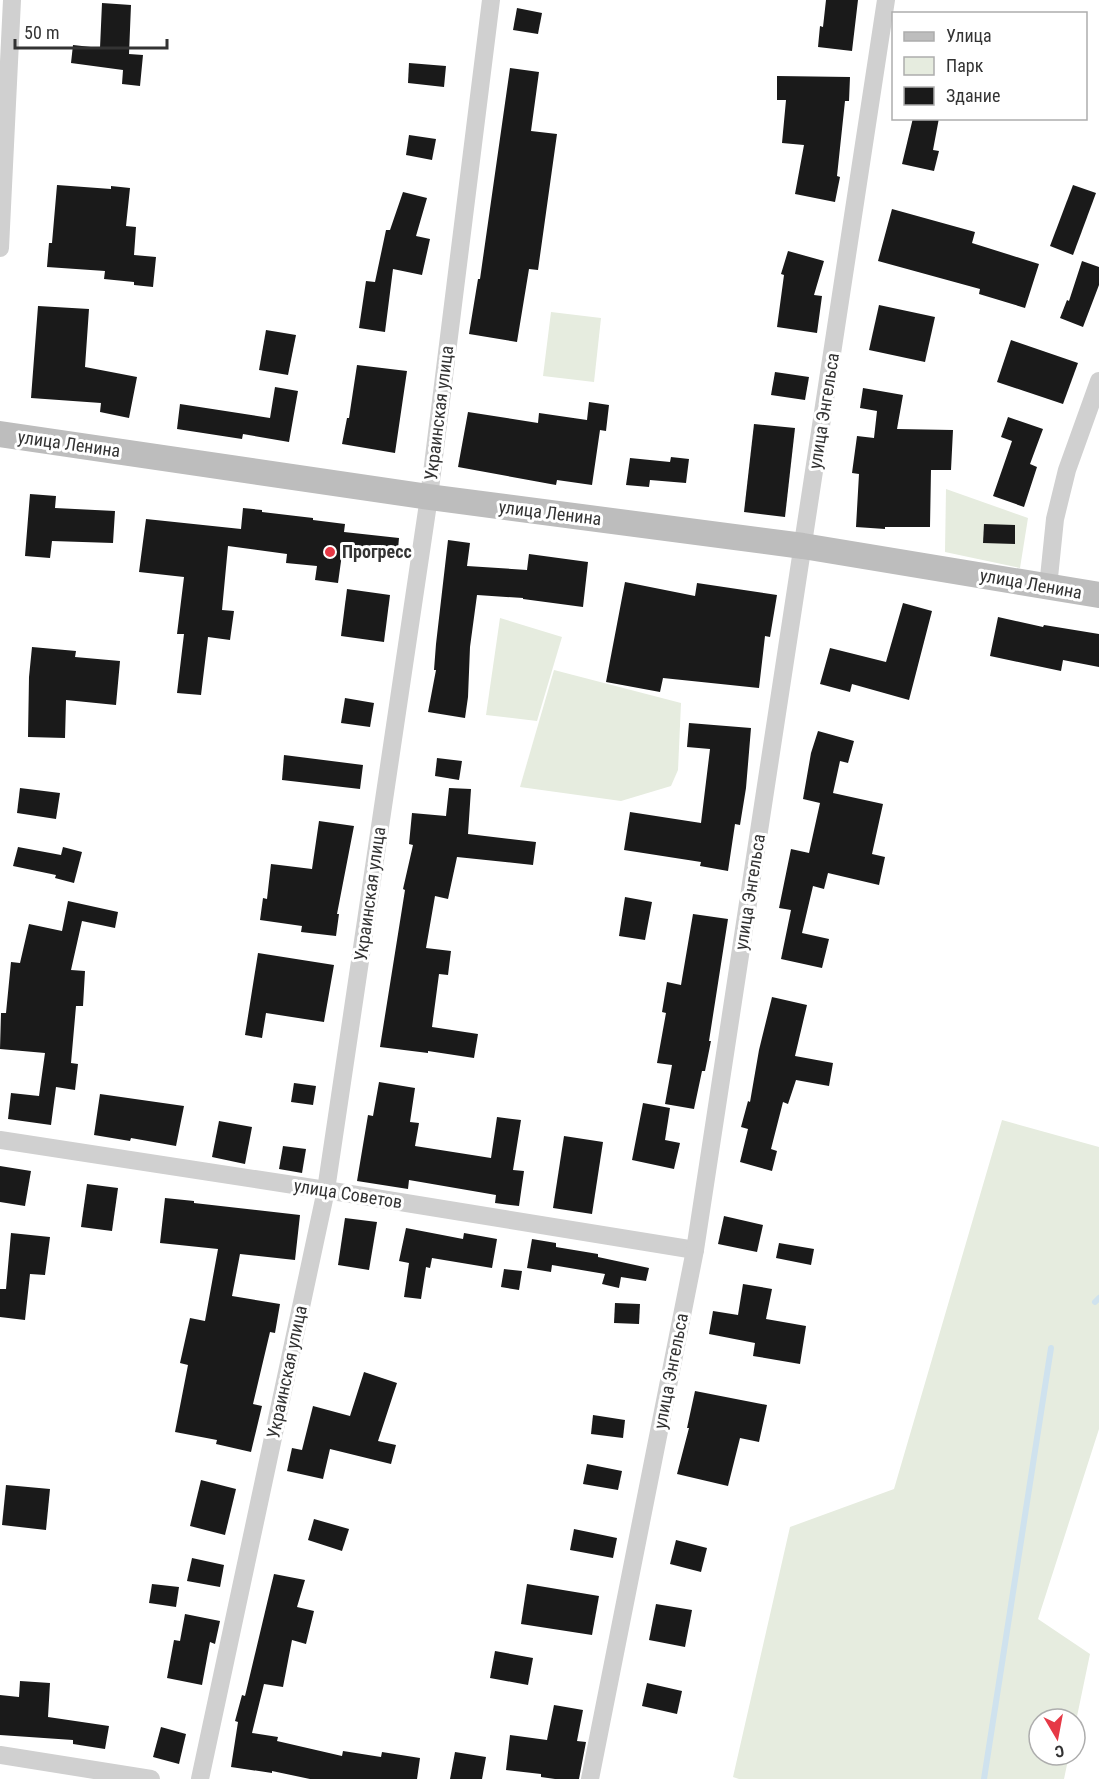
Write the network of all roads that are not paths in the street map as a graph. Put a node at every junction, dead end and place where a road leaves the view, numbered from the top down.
1 (12, 0) edge
2 (491, 0) edge
3 (886, 0) edge
4 (0, 249) edge
5 (1099, 381) edge
6 (0, 434) edge
7 (429, 497) junction
8 (803, 546) junction
9 (1048, 587) junction
10 (1099, 595) edge
11 (0, 1140) edge
12 (326, 1190) junction
13 (695, 1250) junction
14 (0, 1755) edge
15 (151, 1779) edge
16 (200, 1779) edge
17 (590, 1779) edge

1 - 4 street
2 - 7 street, Украинская улица
3 - 8 street, улица Энгельса
5 - 9 street
6 - 7 street, улица Ленина
7 - 8 street, улица Ленина
7 - 12 street, Украинская улица
8 - 9 street, улица Ленина
8 - 13 street, улица Энгельса
9 - 10 street, улица Ленина
11 - 12 street, улица Советов
12 - 13 street, улица Советов
12 - 16 street, Украинская улица
13 - 17 street, улица Энгельса
14 - 15 street

